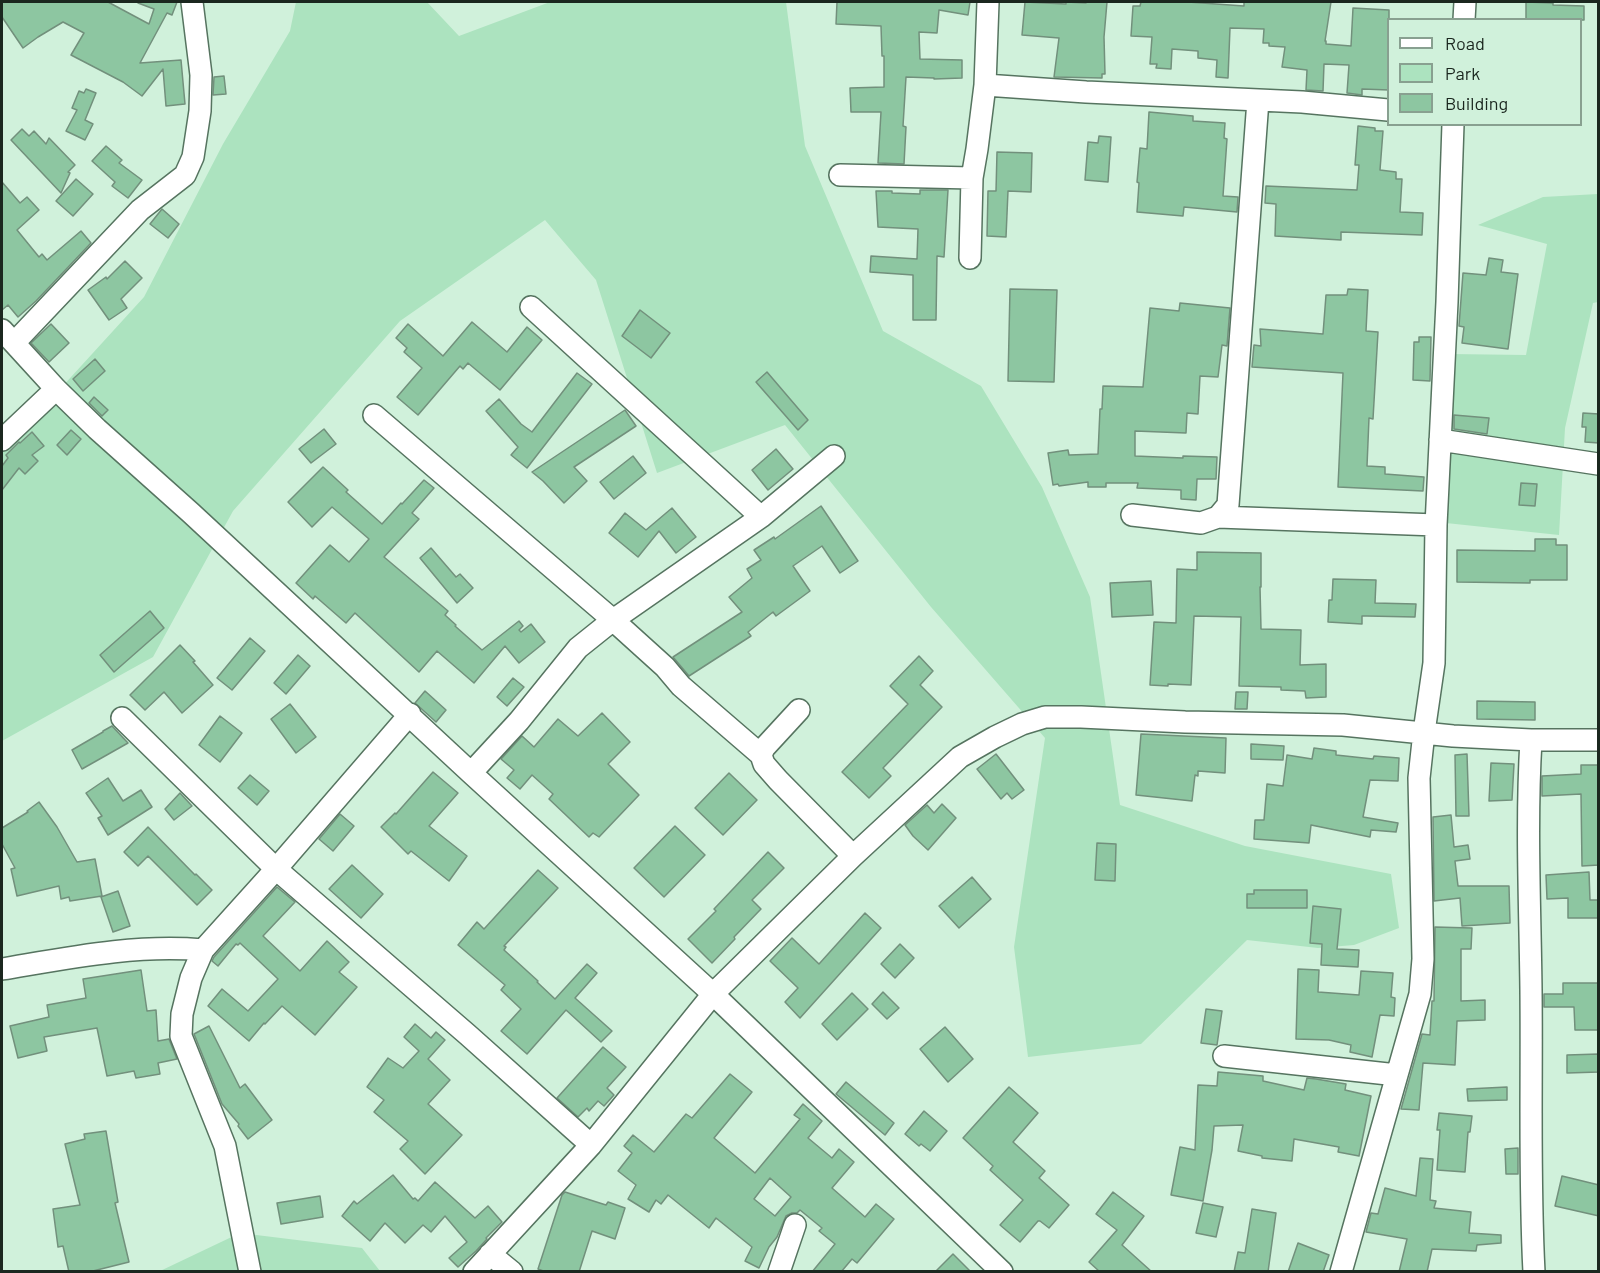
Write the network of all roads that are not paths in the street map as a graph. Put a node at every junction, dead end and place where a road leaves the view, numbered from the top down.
1 (192, 2) edge
2 (988, 2) edge
3 (1466, 2) edge
4 (1464, 18) edge
5 (985, 85) junction
6 (1258, 100) junction
7 (1387, 110) edge
8 (1453, 126) edge
9 (840, 175) dead end
10 (972, 178) junction
11 (970, 258) dead end
12 (531, 307) dead end
13 (8, 336) edge
14 (56, 389) junction
15 (374, 415) dead end
16 (1440, 440) junction
17 (2, 441) edge
18 (834, 456) dead end
19 (1599, 464) edge
20 (1132, 515) dead end
21 (761, 517) junction
22 (1218, 517) junction
23 (1436, 525) junction
24 (613, 620) junction
25 (799, 710) dead end
26 (410, 714) junction
27 (122, 718) dead end
28 (1424, 732) junction
29 (1531, 740) junction
30 (1599, 740) edge
31 (761, 755) junction
32 (471, 773) junction
33 (853, 856) junction
34 (276, 869) junction
35 (203, 950) junction
36 (2, 969) edge
37 (713, 994) junction
38 (1224, 1056) dead end
39 (1397, 1075) junction
40 (591, 1145) junction
41 (795, 1225) dead end
42 (490, 1254) junction
43 (995, 1270) edge
44 (250, 1272) edge
45 (474, 1272) edge
46 (512, 1272) edge
47 (779, 1272) edge
48 (1341, 1272) edge
49 (1534, 1272) edge

1 - 13 street
2 - 5 street
3 - 4 street
5 - 6 street
5 - 10 street
6 - 7 street
6 - 22 street
8 - 16 street
9 - 10 street
10 - 11 street
12 - 21 street
13 - 14 street
14 - 17 street
14 - 26 street
15 - 24 street
16 - 19 street
16 - 23 street
18 - 21 street
20 - 22 street
21 - 24 street
22 - 23 street
23 - 28 street
24 - 31 street
24 - 32 street
25 - 31 street
26 - 32 street
26 - 34 street
27 - 34 street
28 - 29 street
28 - 33 street
28 - 39 street
29 - 30 street
29 - 49 street
31 - 33 street
32 - 37 street
33 - 37 street
34 - 35 street
34 - 40 street
35 - 36 street
35 - 44 street
37 - 40 street
37 - 43 street
38 - 39 street
39 - 48 street
40 - 42 street
41 - 47 street
42 - 45 street
42 - 46 street

